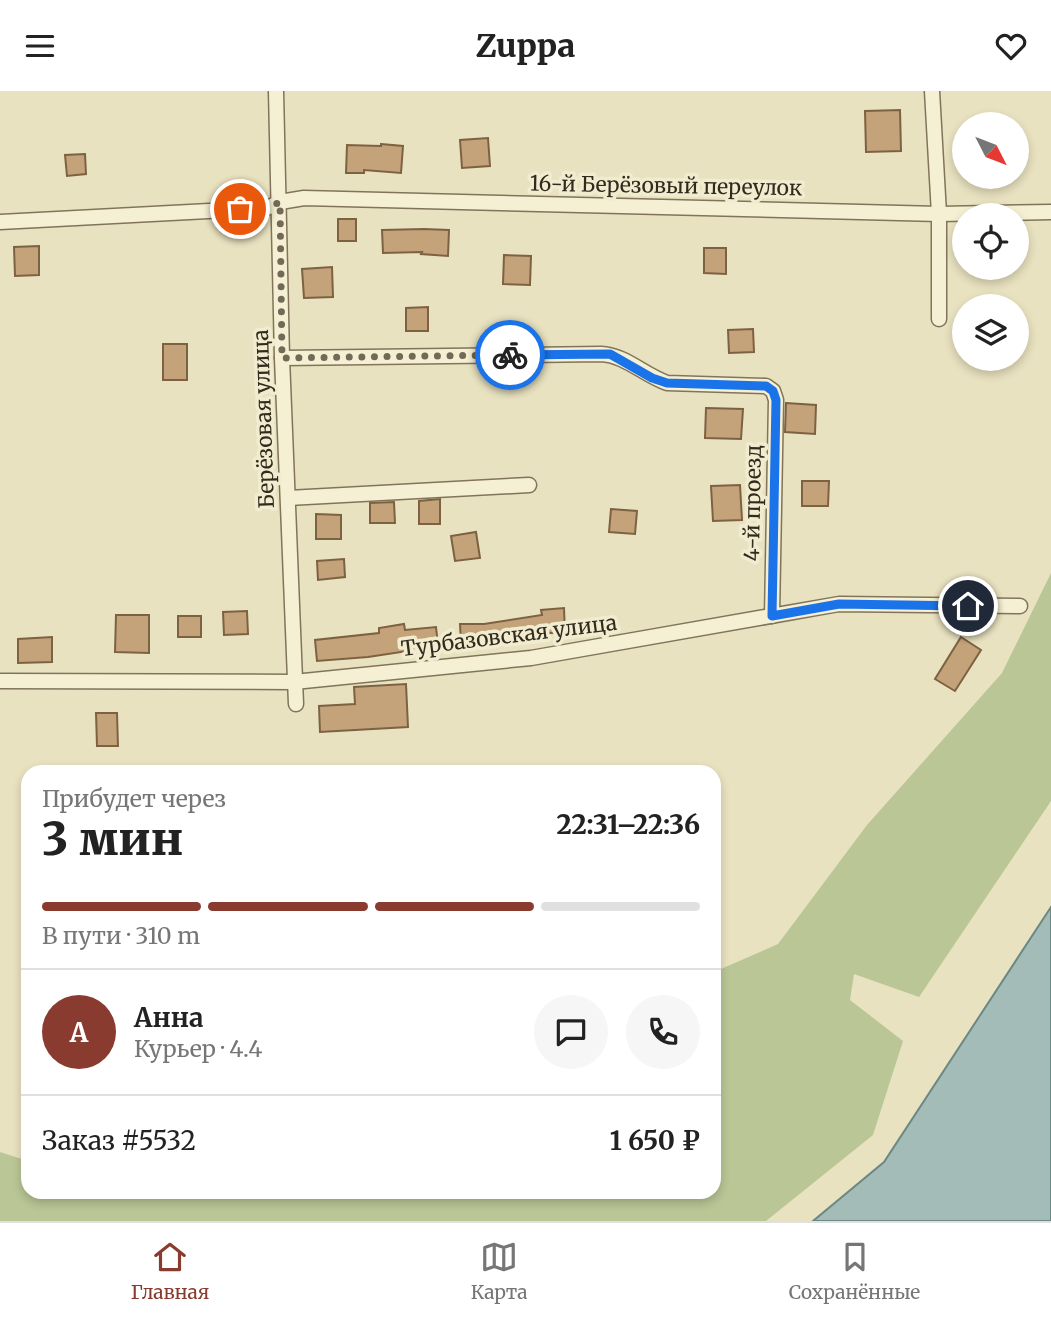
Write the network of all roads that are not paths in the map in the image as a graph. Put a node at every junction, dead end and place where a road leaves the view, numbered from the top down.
1 (276, 91) edge
2 (932, 91) edge
3 (280, 202) junction
4 (1051, 212) edge
5 (939, 214) junction
6 (0, 222) edge
7 (939, 319) dead end
8 (282, 358) junction
9 (529, 485) dead end
10 (288, 498) junction
11 (1020, 606) dead end
12 (772, 616) junction
13 (0, 681) edge
14 (294, 682) junction
15 (296, 704) dead end

1 - 3 street, Берёзовая улица
2 - 5 street
3 - 5 street, 16-й Берёзовый переулок
3 - 6 street, 16-й Берёзовый переулок
3 - 8 street, Берёзовая улица
4 - 5 street, 16-й Берёзовый переулок
5 - 7 street
8 - 10 street, Берёзовая улица
8 - 12 street, 4-й проезд
9 - 10 street
10 - 14 street, Берёзовая улица
11 - 12 street, Турбазовская улица
12 - 14 street, Турбазовская улица
13 - 14 street, Турбазовская улица
14 - 15 street, Берёзовая улица

